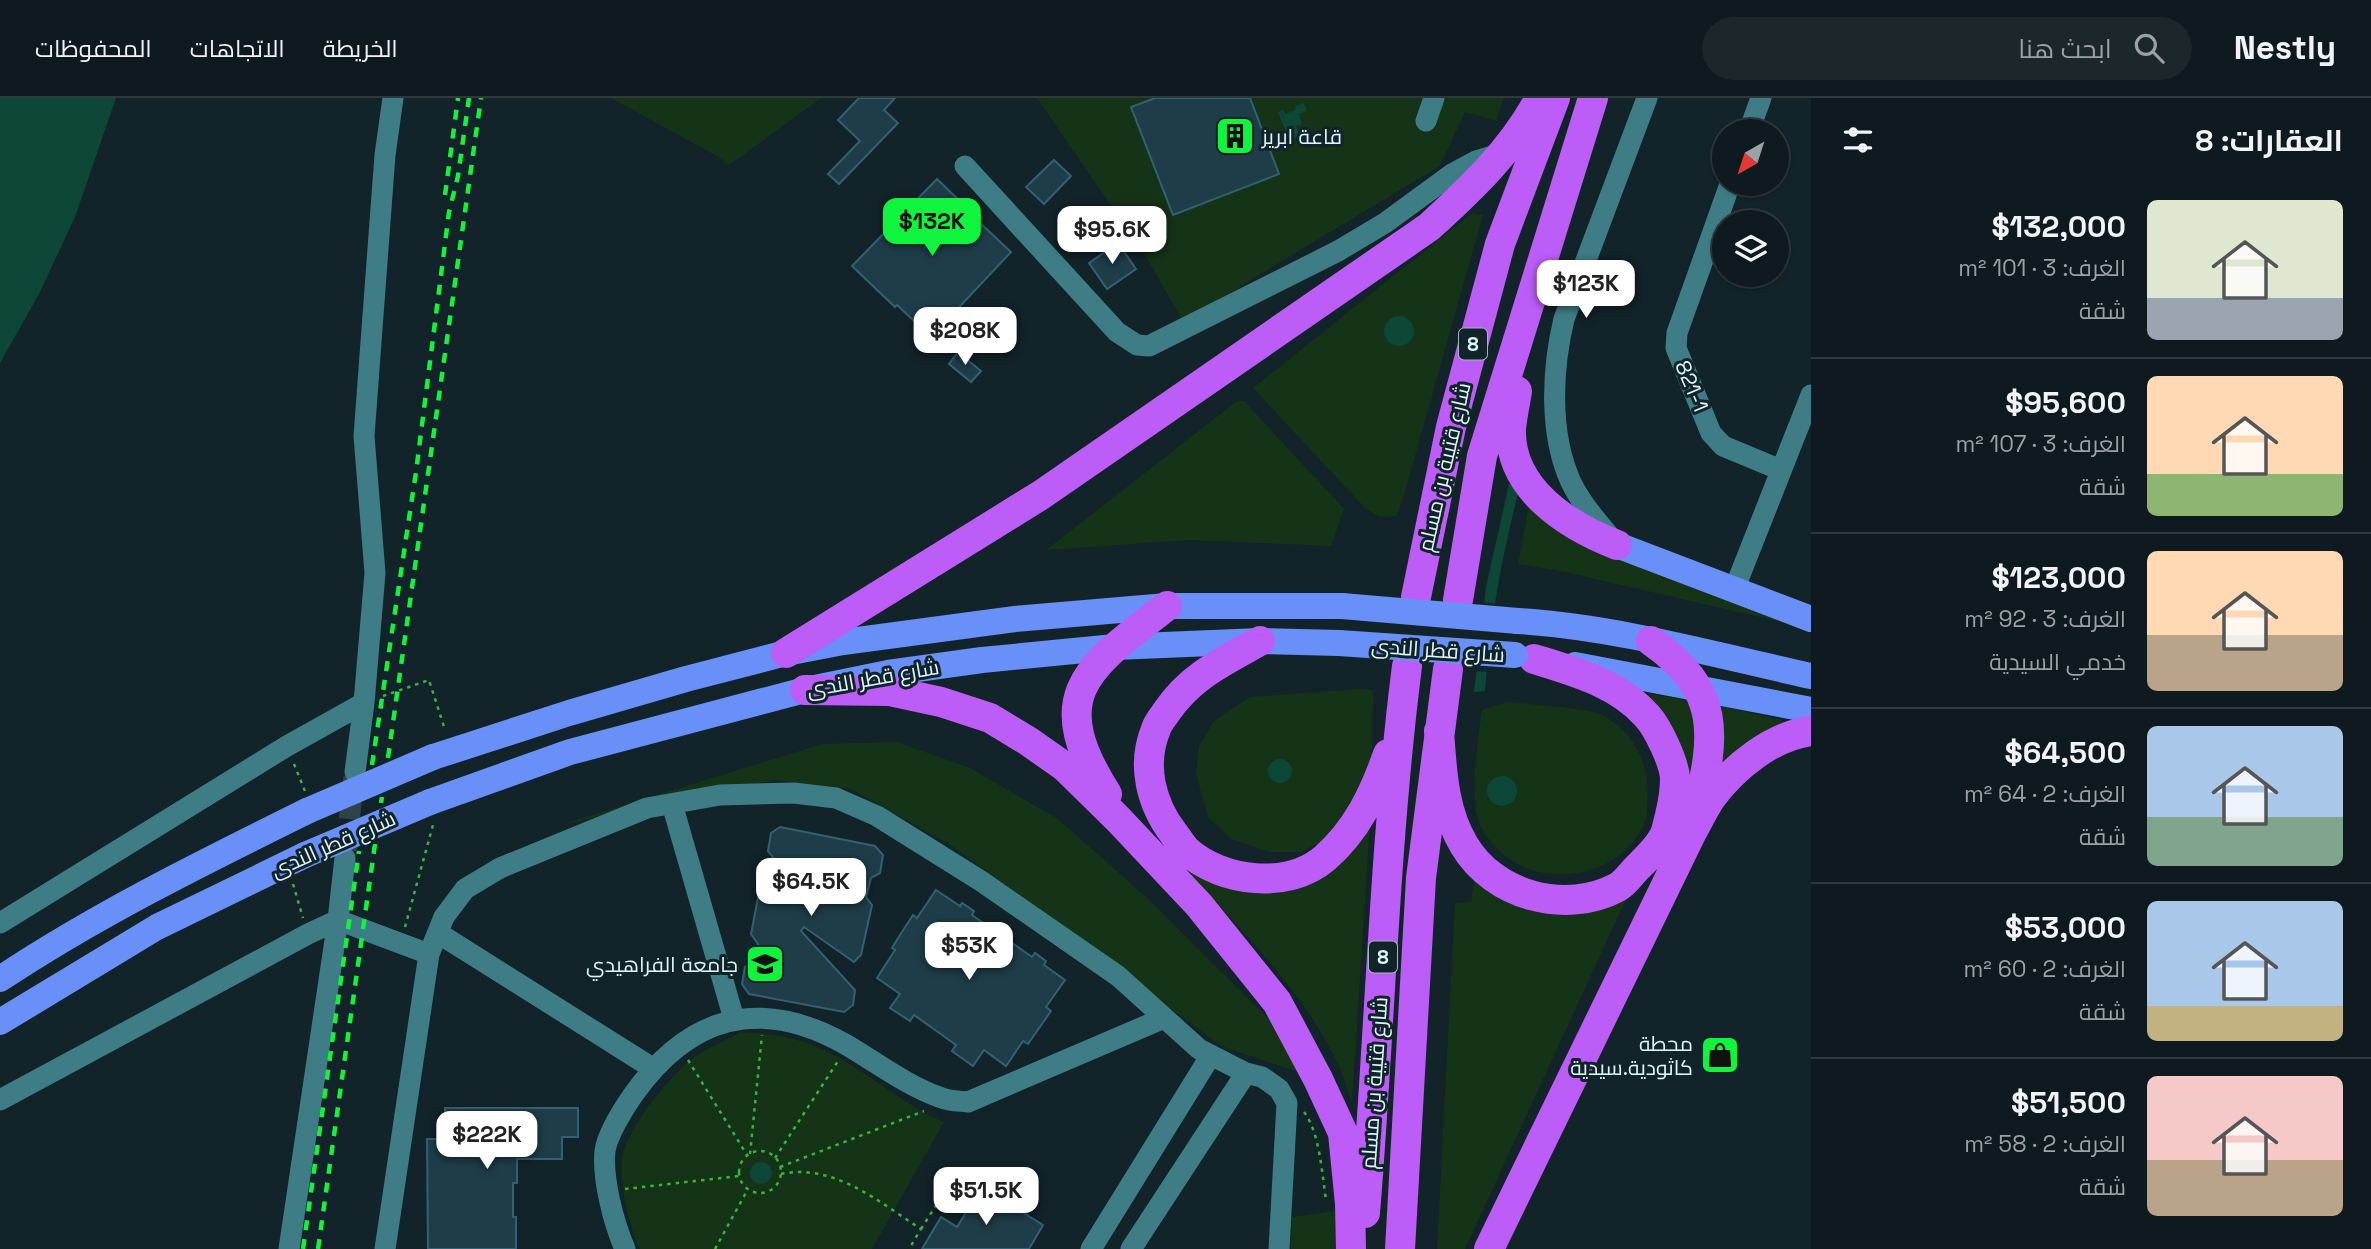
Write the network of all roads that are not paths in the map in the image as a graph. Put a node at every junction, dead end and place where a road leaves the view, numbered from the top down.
1 (393, 98) edge
2 (1434, 98) edge
3 (1539, 98) edge
4 (1555, 98) edge
5 (1593, 98) edge
6 (1647, 98) edge
7 (1761, 98) edge
8 (1753, 119) edge
9 (1426, 121) dead end
10 (1504, 152) junction
11 (965, 166) dead end
12 (1726, 196) edge
13 (1535, 284) junction
14 (1811, 395) edge
15 (1781, 470) junction
16 (1617, 545) junction
17 (1734, 590) junction
18 (1416, 597) dead end
19 (1458, 600) dead end
20 (1167, 606) junction
21 (1811, 619) edge
22 (1651, 641) junction
23 (1260, 642) junction
24 (1115, 647) junction
25 (786, 653) junction
26 (1524, 657) junction
27 (1407, 666) dead end
28 (1448, 669) dead end
29 (1811, 676) edge
30 (1697, 687) junction
31 (804, 690) junction
32 (364, 703) junction
33 (1811, 710) edge
34 (1400, 721) junction
35 (1439, 731) junction
36 (1811, 732) edge
37 (355, 772) tunnel mouth
38 (672, 804) junction
39 (1130, 832) junction
40 (1692, 832) junction
41 (345, 858) tunnel mouth
42 (338, 920) junction
43 (0, 923) edge
44 (438, 933) junction
45 (429, 954) junction
46 (0, 979) edge
47 (734, 1018) junction
48 (1164, 1018) junction
49 (0, 1022) edge
50 (1212, 1055) junction
51 (654, 1069) junction
52 (1246, 1073) junction
53 (0, 1100) edge
54 (289, 1249) edge
55 (385, 1249) edge
56 (625, 1249) edge
57 (1091, 1249) edge
58 (1131, 1249) edge
59 (1279, 1249) edge
60 (1352, 1249) edge
61 (1362, 1249) edge
62 (1400, 1249) edge
63 (1489, 1249) edge

1 - 32 street
2 - 9 street
3 - 10 highway
4 - 18 highway, شارع قتيبة بن مسلم / 8
5 - 13 highway, شارع قتيبة بن مسلم / 8
6 - 16 street
7 - 8 street
10 - 11 street
10 - 25 highway
12 - 15 street, 821-1
13 - 16 highway
13 - 19 highway, شارع قتيبة بن مسلم / 8
14 - 15 street
15 - 17 street
16 - 17 main road
17 - 21 main road
20 - 22 main road, شارع قطر الندى, bridge
20 - 24 highway
20 - 25 main road, شارع قطر الندى
22 - 29 main road, شارع قطر الندى
22 - 30 highway
23 - 24 main road, شارع قطر الندى
23 - 26 main road, شارع قطر الندى, bridge
23 - 34 highway
24 - 31 main road, شارع قطر الندى
24 - 39 highway
25 - 46 main road, شارع قطر الندى, bridge
26 - 30 main road, شارع قطر الندى
26 - 35 highway
27 - 34 highway, شارع قتيبة بن مسلم / 8
28 - 35 highway, شارع قتيبة بن مسلم / 8
30 - 33 main road, شارع قطر الندى
30 - 40 highway
31 - 39 highway
31 - 49 main road, شارع قطر الندى, bridge
32 - 37 street
32 - 43 street
34 - 61 highway, شارع قتيبة بن مسلم / 8
35 - 62 highway, شارع قتيبة بن مسلم / 8
36 - 40 highway
38 - 44 street
38 - 47 street
38 - 48 street
39 - 60 highway
40 - 63 highway
41 - 42 street
42 - 45 street
42 - 53 street
42 - 54 street
44 - 45 street
44 - 51 street
45 - 55 street
47 - 48 street
47 - 51 street
48 - 50 street
50 - 52 street
50 - 57 street
51 - 56 street
52 - 58 street
52 - 59 street

